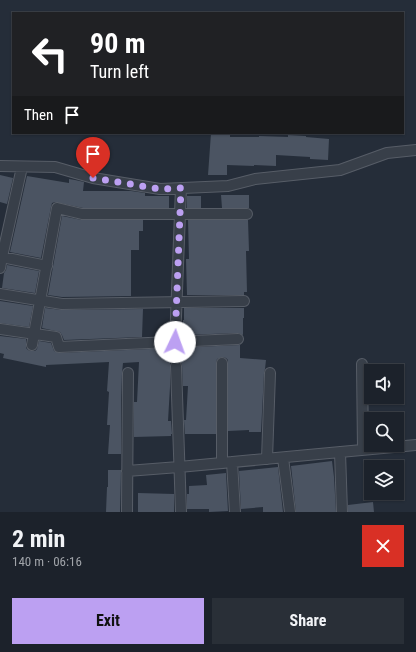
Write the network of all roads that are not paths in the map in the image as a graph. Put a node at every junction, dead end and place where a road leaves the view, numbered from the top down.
1 (416, 150) edge
2 (0, 166) edge
3 (22, 167) junction
4 (181, 188) junction
5 (180, 213) junction
6 (247, 214) dead end
7 (1, 257) edge
8 (47, 266) junction
9 (0, 268) edge
10 (0, 294) edge
11 (40, 300) junction
12 (244, 301) dead end
13 (176, 302) junction
14 (0, 329) edge
15 (34, 334) junction
16 (238, 339) dead end
17 (175, 342) junction
18 (32, 345) dead end
19 (222, 363) dead end
20 (362, 364) dead end
21 (176, 366) dead end
22 (128, 373) dead end
23 (270, 373) dead end
24 (416, 445) edge
25 (404, 446) edge
26 (364, 450) joint
27 (340, 452) junction
28 (283, 458) junction
29 (267, 459) junction
30 (227, 463) junction
31 (179, 467) junction
32 (127, 471) junction
33 (127, 512) edge
34 (181, 512) edge
35 (235, 512) edge
36 (290, 512) edge
37 (342, 512) edge

1 - 4 street
2 - 3 street
3 - 4 street
3 - 7 street
4 - 5 street
5 - 6 street
5 - 8 street
5 - 13 street
7 - 8 street
7 - 9 street
8 - 11 street
10 - 11 street
11 - 13 street
11 - 15 street
12 - 13 street
13 - 17 street
14 - 15 street
15 - 17 street
15 - 18 street
16 - 17 street
19 - 30 street
20 - 26 street
21 - 31 street
22 - 32 street
23 - 29 street
24 - 25 street
26 - 27 street
27 - 28 street
27 - 37 street
28 - 29 street
28 - 36 street
29 - 30 street
30 - 31 street
30 - 35 street
31 - 32 street
31 - 34 street
32 - 33 street

